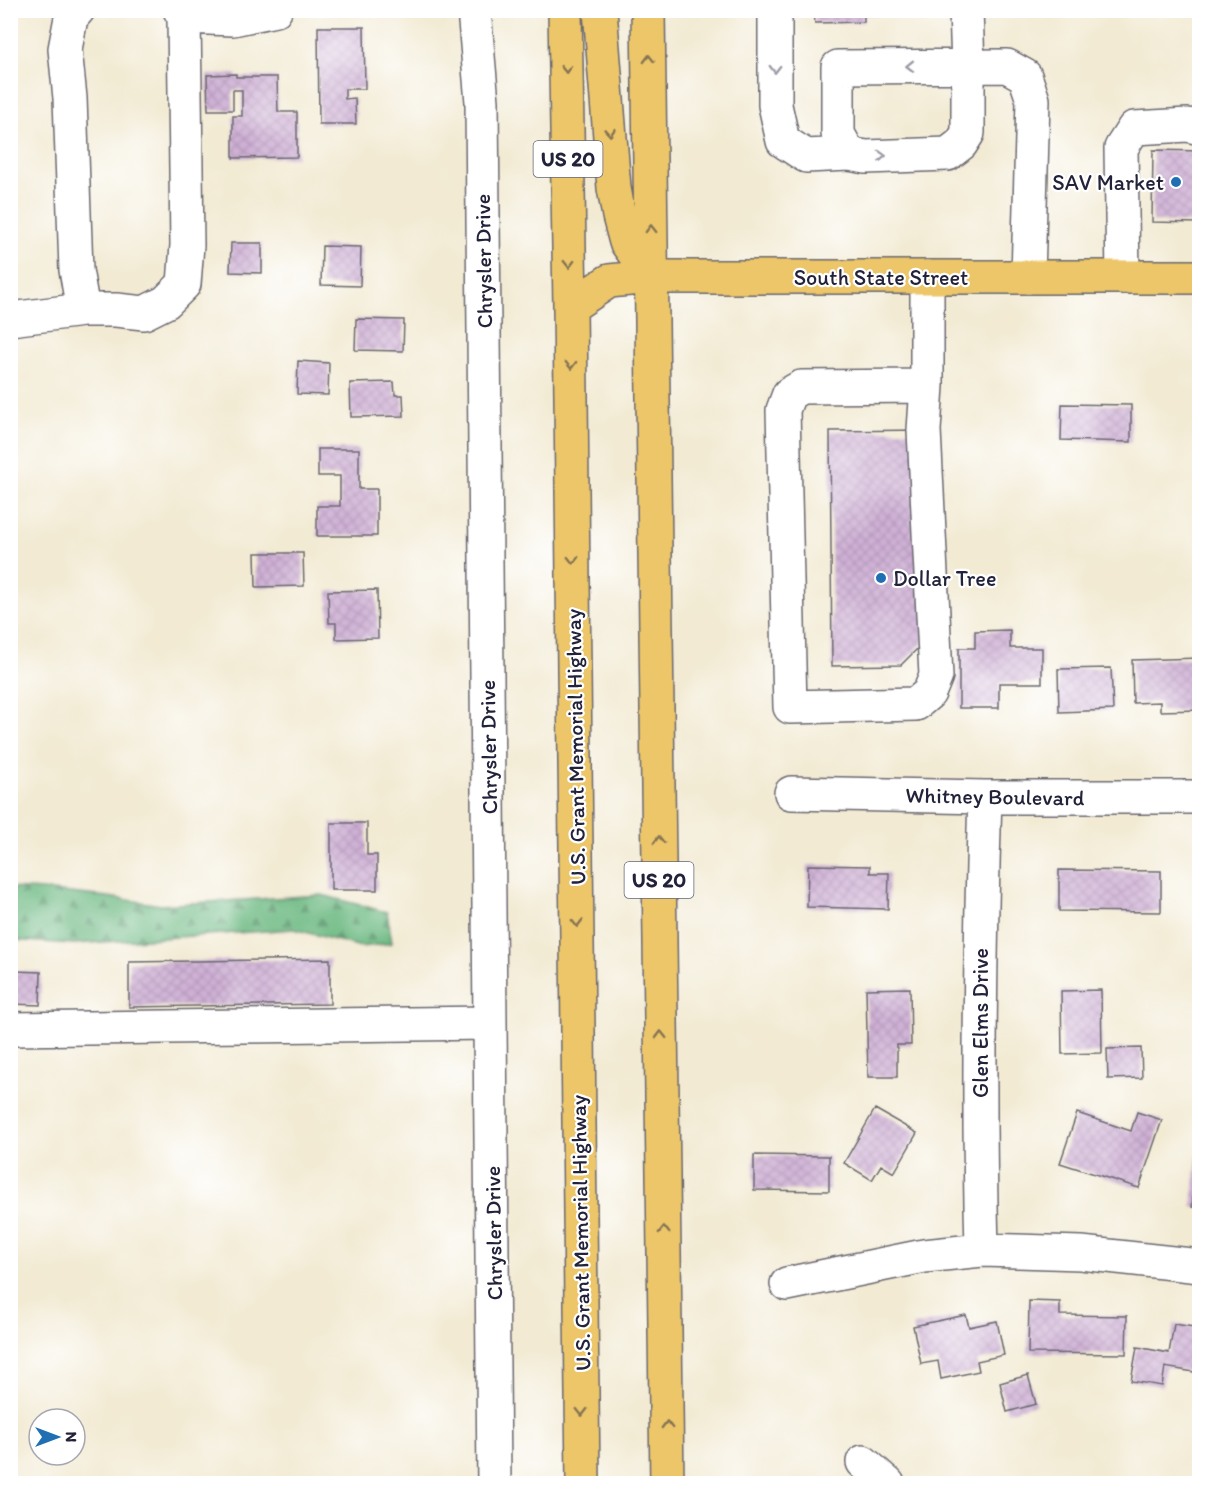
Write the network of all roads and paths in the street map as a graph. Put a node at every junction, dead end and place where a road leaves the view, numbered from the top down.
1 (78, 10) edge
2 (275, 10) edge
3 (474, 10) edge
4 (565, 10) edge
5 (600, 10) edge
6 (648, 10) edge
7 (775, 10) edge
8 (966, 10) edge
9 (182, 14) edge
10 (968, 66) junction
11 (1200, 128) edge
12 (849, 154) junction
13 (651, 277) junction
14 (927, 277) junction
15 (1028, 277) junction
16 (1123, 277) junction
17 (1200, 277) edge
18 (570, 307) junction
19 (83, 310) junction
20 (10, 319) edge
21 (927, 386) junction
22 (791, 793) dead end
23 (985, 797) junction
24 (1200, 797) edge
25 (490, 1023) junction
26 (10, 1029) edge
27 (982, 1250) junction
28 (1200, 1266) edge
29 (787, 1284) dead end
30 (863, 1462) dead end
31 (494, 1484) edge
32 (583, 1484) edge
33 (667, 1484) edge
34 (888, 1484) edge

1 - 19 street
2 - 9 street
3 - 25 street, Chrysler Drive
4 -> 18 main road, U.S. Grant Memorial Highway / US 20
5 -> 13 main road
13 -> 6 main road, US 20
7 -> 12 street
8 - 10 street
9 - 19 street
12 -> 10 street
10 -> 12 street
10 - 15 street
11 - 16 street
13 - 14 main road, South State Street
13 - 18 main road, South State Street
33 -> 13 main road, US 20
14 - 15 main road, South State Street
14 - 21 street
15 - 16 main road, South State Street
16 - 17 main road, South State Street
18 -> 32 main road, U.S. Grant Memorial Highway / US 20
19 - 20 street
21 - 21 street
22 - 23 street, Whitney Boulevard
23 - 24 street, Whitney Boulevard
23 - 27 street, Glen Elms Drive
25 - 26 street
25 - 31 street, Chrysler Drive
27 - 28 street
27 - 29 street
30 - 34 street

